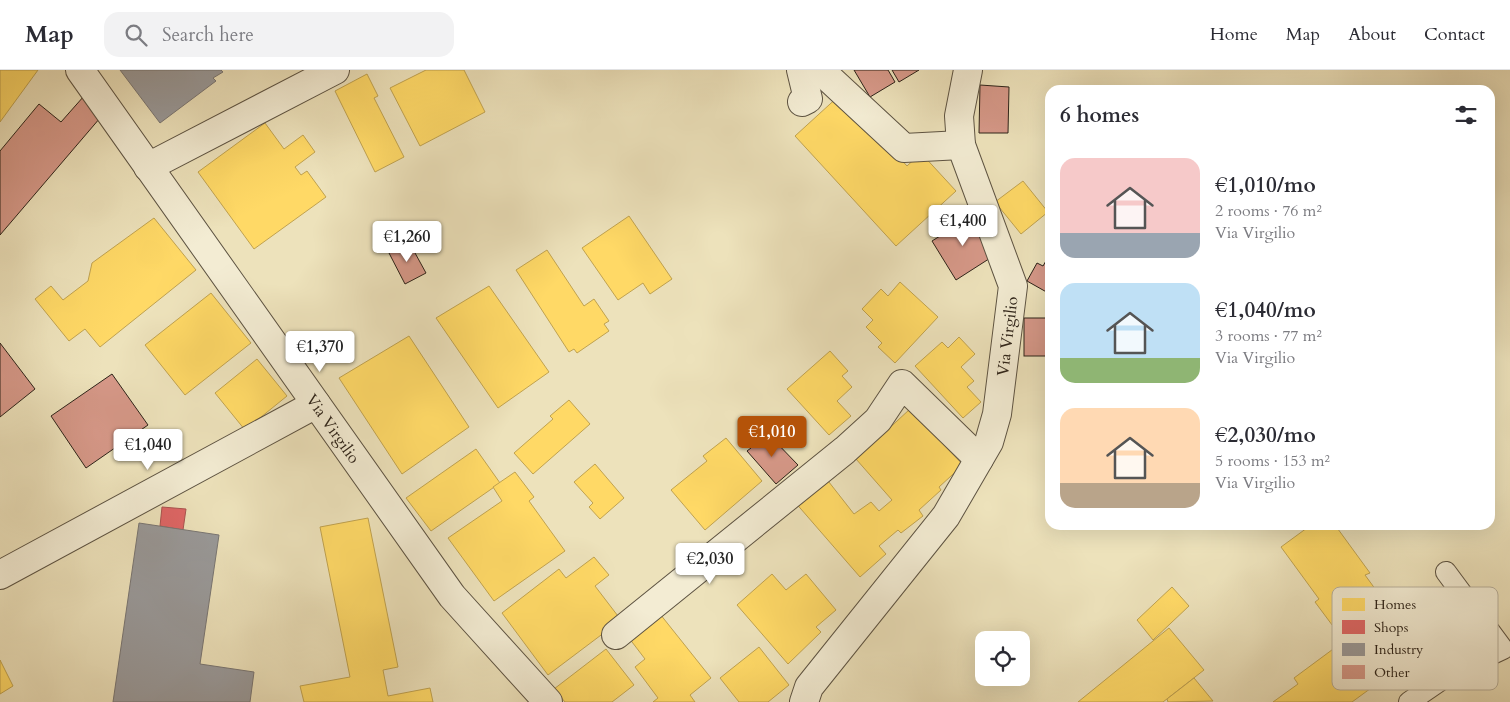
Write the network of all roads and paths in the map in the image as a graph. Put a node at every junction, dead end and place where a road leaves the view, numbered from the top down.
1 (80, 70) edge
2 (335, 70) edge
3 (801, 70) edge
4 (820, 70) edge
5 (968, 70) edge
6 (802, 102) dead end
7 (961, 145) junction
8 (148, 167) junction
9 (316, 404) junction
10 (979, 459) junction
11 (1446, 572) dead end
12 (0, 575) edge
13 (1457, 587) edge
14 (616, 635) dead end
15 (1498, 642) edge
16 (1498, 651) edge
17 (1427, 690) edge
18 (548, 702) edge
19 (804, 702) edge
20 (1409, 702) edge

1 - 8 street, Via Virgilio
2 - 8 street
3 - 6 street
4 - 7 street
5 - 7 street, Via Virgilio
7 - 10 street, Via Virgilio
8 - 9 street, Via Virgilio
9 - 12 street
9 - 18 street, Via Virgilio
10 - 14 street
10 - 19 street, Via Virgilio
11 - 13 lane
15 - 16 lane
17 - 20 lane

